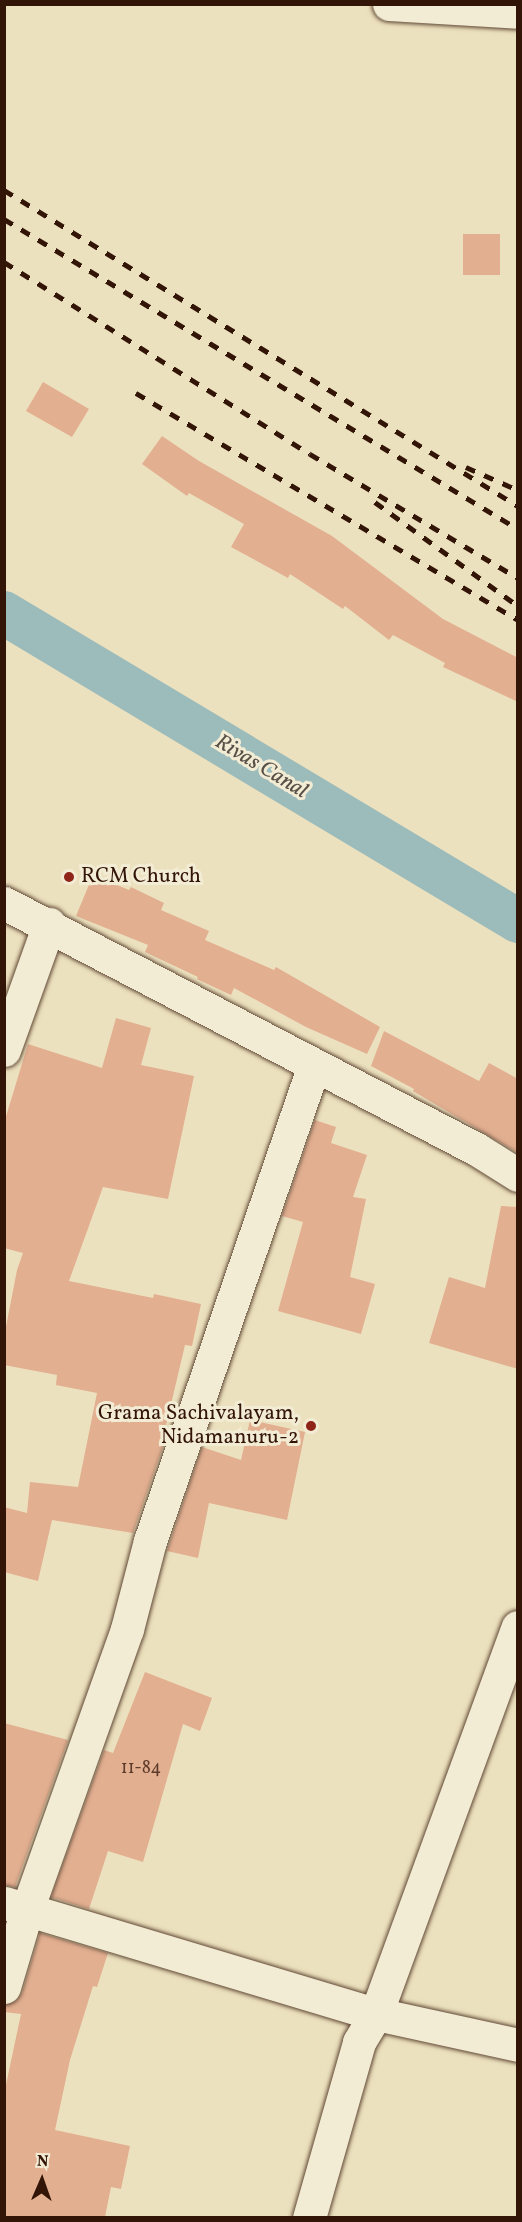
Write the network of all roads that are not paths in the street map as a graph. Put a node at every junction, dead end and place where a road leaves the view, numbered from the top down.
1 (389, 4) edge
2 (518, 12) edge
3 (4, 903) edge
4 (49, 924) junction
5 (4, 1050) edge
6 (314, 1065) junction
7 (518, 1175) edge
8 (518, 1627) edge
9 (16, 1907) edge
10 (4, 1987) edge
11 (376, 2014) junction
12 (518, 2046) edge
13 (309, 2217) edge

1 - 2 street
3 - 4 street
4 - 5 street
4 - 6 street
6 - 7 street
6 - 9 street
8 - 11 street
9 - 10 street
9 - 11 street
11 - 12 street
11 - 13 street

